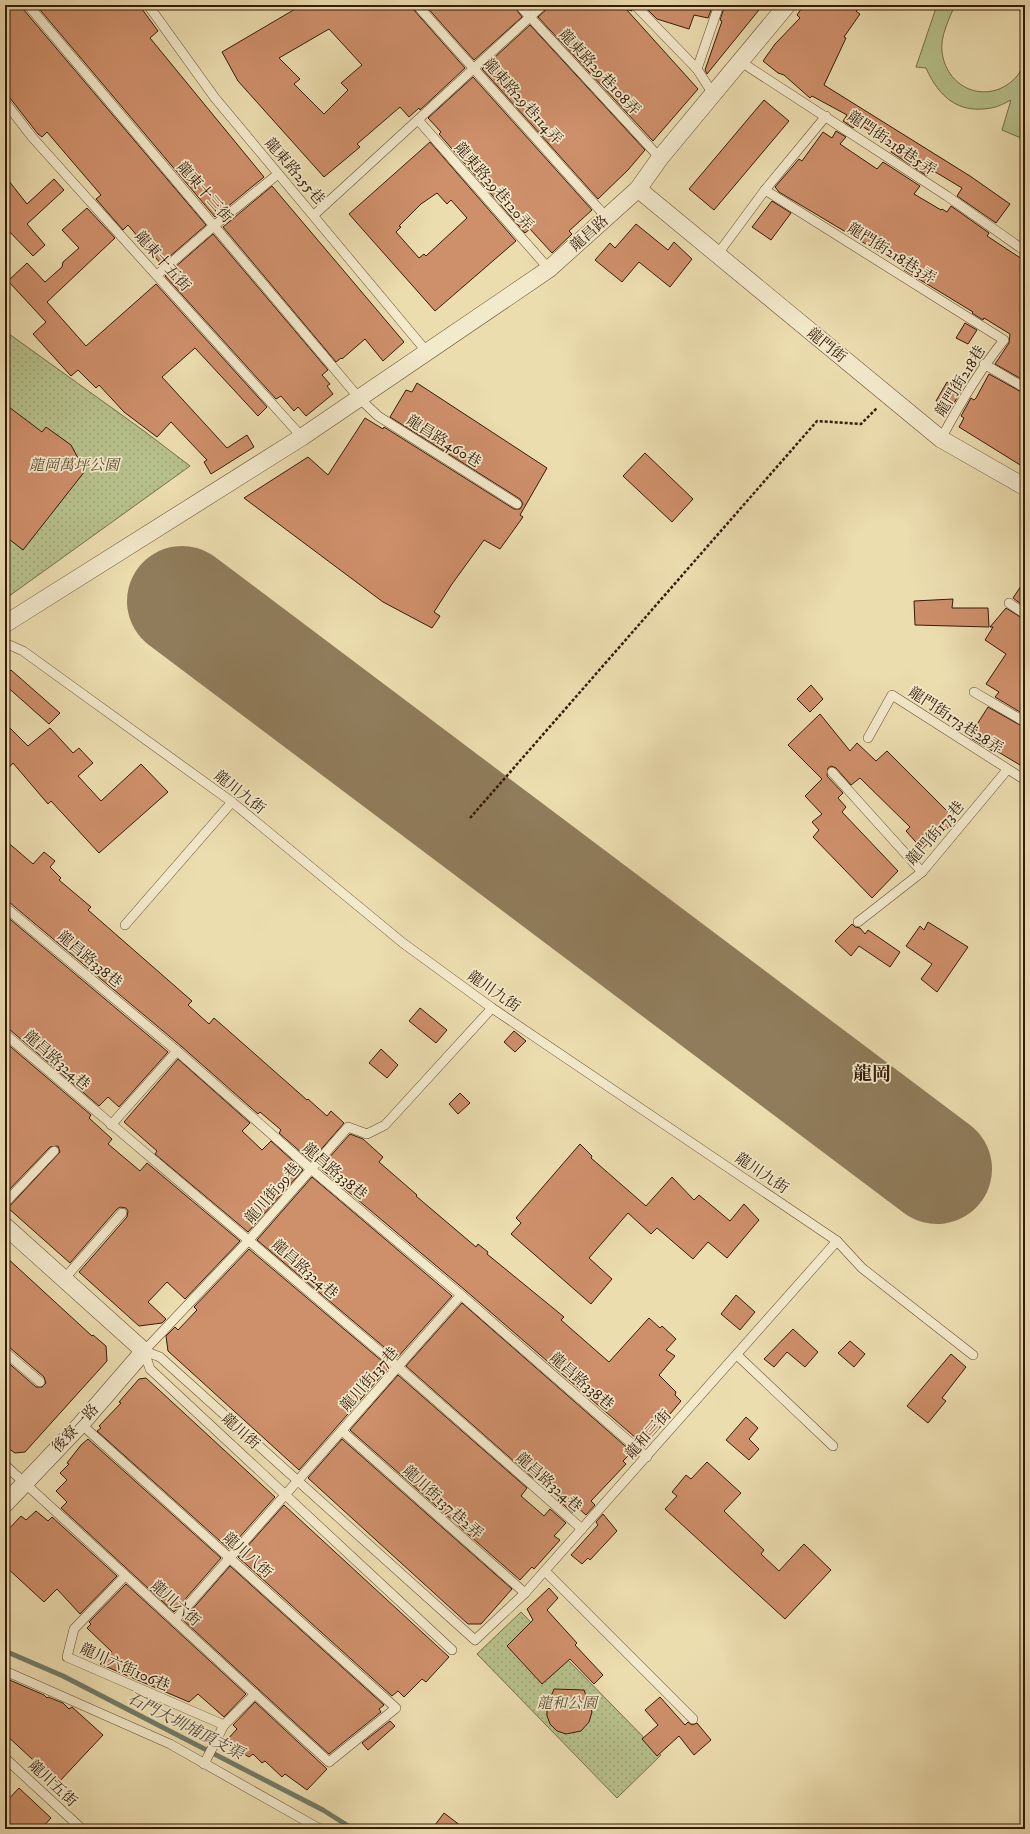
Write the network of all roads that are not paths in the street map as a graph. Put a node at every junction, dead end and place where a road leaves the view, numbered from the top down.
1 (28, 5) edge
2 (148, 5) edge
3 (417, 5) edge
4 (519, 5) edge
5 (543, 5) edge
6 (635, 5) edge
7 (719, 5) edge
8 (787, 5) edge
9 (530, 17) junction
10 (741, 62) junction
11 (475, 68) junction
12 (697, 69) junction
13 (713, 94) junction
14 (5, 102) edge
15 (826, 116) junction
16 (418, 120) junction
17 (660, 158) junction
18 (278, 174) junction
19 (638, 189) junction
20 (765, 190) junction
21 (314, 215) junction
22 (607, 218) junction
23 (215, 225) junction
24 (1025, 251) edge
25 (717, 255) junction
26 (549, 269) junction
27 (157, 275) junction
28 (1004, 340) joint
29 (427, 352) junction
30 (984, 364) junction
31 (1025, 388) edge
32 (359, 398) junction
33 (302, 437) junction
34 (942, 439) junction
35 (1025, 487) edge
36 (517, 504) dead end
37 (1009, 603) dead end
38 (1025, 614) edge
39 (5, 624) edge
40 (5, 643) edge
41 (974, 692) dead end
42 (1025, 722) edge
43 (868, 738) dead end
44 (1007, 770) junction
45 (832, 772) dead end
46 (1025, 780) edge
47 (232, 802) junction
48 (922, 872) junction
49 (5, 907) edge
50 (858, 922) dead end
51 (125, 925) dead end
52 (492, 1008) junction
53 (5, 1034) edge
54 (176, 1051) junction
55 (111, 1125) junction
56 (54, 1151) dead end
57 (311, 1169) junction
58 (5, 1203) edge
59 (122, 1213) dead end
60 (5, 1226) edge
61 (249, 1240) junction
62 (837, 1241) junction
63 (64, 1279) junction
64 (461, 1295) junction
65 (144, 1351) junction
66 (5, 1352) edge
67 (737, 1355) junction
68 (973, 1355) dead end
69 (398, 1367) junction
70 (40, 1382) dead end
71 (81, 1424) junction
72 (342, 1431) junction
73 (833, 1446) dead end
74 (647, 1457) junction
75 (5, 1465) edge
76 (24, 1482) junction
77 (297, 1482) junction
78 (285, 1495) junction
79 (5, 1504) edge
80 (582, 1529) junction
81 (231, 1559) junction
82 (545, 1571) junction
83 (125, 1576) junction
84 (525, 1593) junction
85 (175, 1620) junction
86 (475, 1640) joint
87 (452, 1650) dead end
88 (5, 1671) edge
89 (255, 1694) junction
90 (693, 1719) dead end
91 (224, 1726) junction
92 (5, 1758) edge
93 (205, 1761) junction
94 (329, 1762) joint
95 (313, 1827) edge
96 (82, 1829) edge

1 - 23 lane, 龍東十三街
2 - 18 lane, 龍東路255巷
3 - 11 lane, 龍東路29巷114弄
4 - 9 lane, 龍東路29巷108弄
5 - 9 lane
6 - 12 lane
7 - 12 lane
8 - 10 street, 龍昌路
9 - 11 lane
9 - 17 lane, 龍東路29巷108弄
10 - 13 street, 龍昌路
10 - 15 lane, 龍門街218巷5弄
11 - 16 lane
11 - 22 lane, 龍東路29巷114弄
12 - 13 lane
13 - 17 street, 龍昌路
14 - 27 lane, 龍東十五街
15 - 20 lane
15 - 24 lane, 龍門街218巷5弄
16 - 21 lane
16 - 26 lane, 龍東路29巷120弄
17 - 19 street, 龍昌路
18 - 21 lane, 龍東路255巷
18 - 23 lane
19 - 22 street, 龍昌路
19 - 25 street, 龍門街
20 - 25 lane
20 - 28 lane, 龍門街218巷3弄
21 - 29 lane, 龍東路255巷
22 - 26 street, 龍昌路
23 - 27 lane
23 - 32 lane, 龍東十三街
25 - 34 street, 龍門街
26 - 29 street, 龍昌路
27 - 33 lane, 龍東十五街
28 - 30 lane, 龍門街218巷
29 - 32 street, 龍昌路
30 - 31 lane
30 - 34 lane, 龍門街218巷
32 - 33 street, 龍昌路
32 - 36 lane, 龍昌路460巷
33 - 39 street, 龍昌路
34 - 35 street, 龍門街
37 - 38 lane
40 - 47 lane, 龍川九街
41 - 42 lane
43 - 44 lane, 龍門街173巷28弄
44 - 46 lane, 龍門街173巷28弄
44 - 48 lane, 龍門街173巷
45 - 48 lane
47 - 51 lane
47 - 52 lane, 龍川九街
48 - 50 lane, 龍門街173巷
49 - 54 lane, 龍昌路338巷
52 - 57 lane, 龍川街99巷
52 - 62 lane, 龍川九街
53 - 55 lane, 龍昌路324巷
54 - 55 lane
54 - 57 lane, 龍昌路338巷
55 - 61 lane, 龍昌路324巷
56 - 58 lane
57 - 61 lane, 龍川街99巷
57 - 64 lane, 龍昌路338巷
59 - 63 lane
60 - 63 street, 龍川街
61 - 65 lane, 龍川街99巷
61 - 69 lane, 龍昌路324巷
62 - 67 lane, 龍和三街
62 - 68 lane, 龍川九街
63 - 65 street, 龍川街
64 - 69 lane, 龍川街137巷
64 - 74 lane, 龍昌路338巷
65 - 71 street, 後寮一路
65 - 77 lane, 龍川街
65 - 78 lane
66 - 70 lane
67 - 73 lane
67 - 74 lane, 龍和三街
69 - 72 lane, 龍川街137巷
69 - 80 lane, 龍昌路324巷
71 - 76 street, 後寮一路
71 - 81 lane, 龍川八街
72 - 77 lane, 龍川街137巷
72 - 84 lane, 龍川街137巷2弄
74 - 80 lane, 龍和三街
75 - 76 lane, 龍川六街
76 - 79 street, 後寮一路
76 - 83 lane, 龍川六街
77 - 78 lane, 龍川街137巷
77 - 86 lane, 龍川街
78 - 81 lane, 龍川街137巷
78 - 87 lane
80 - 82 lane, 龍和三街
81 - 85 lane, 龍川街137巷
81 - 94 lane, 龍川八街
82 - 84 lane, 龍和三街
82 - 90 lane
83 - 85 lane, 龍川六街
83 - 91 lane, 龍川六街106巷
84 - 86 lane, 龍和三街
85 - 89 lane, 龍川六街
88 - 93 lane
89 - 91 lane
89 - 94 lane, 龍川六街
91 - 93 lane
92 - 96 lane, 龍川五街
93 - 95 lane

